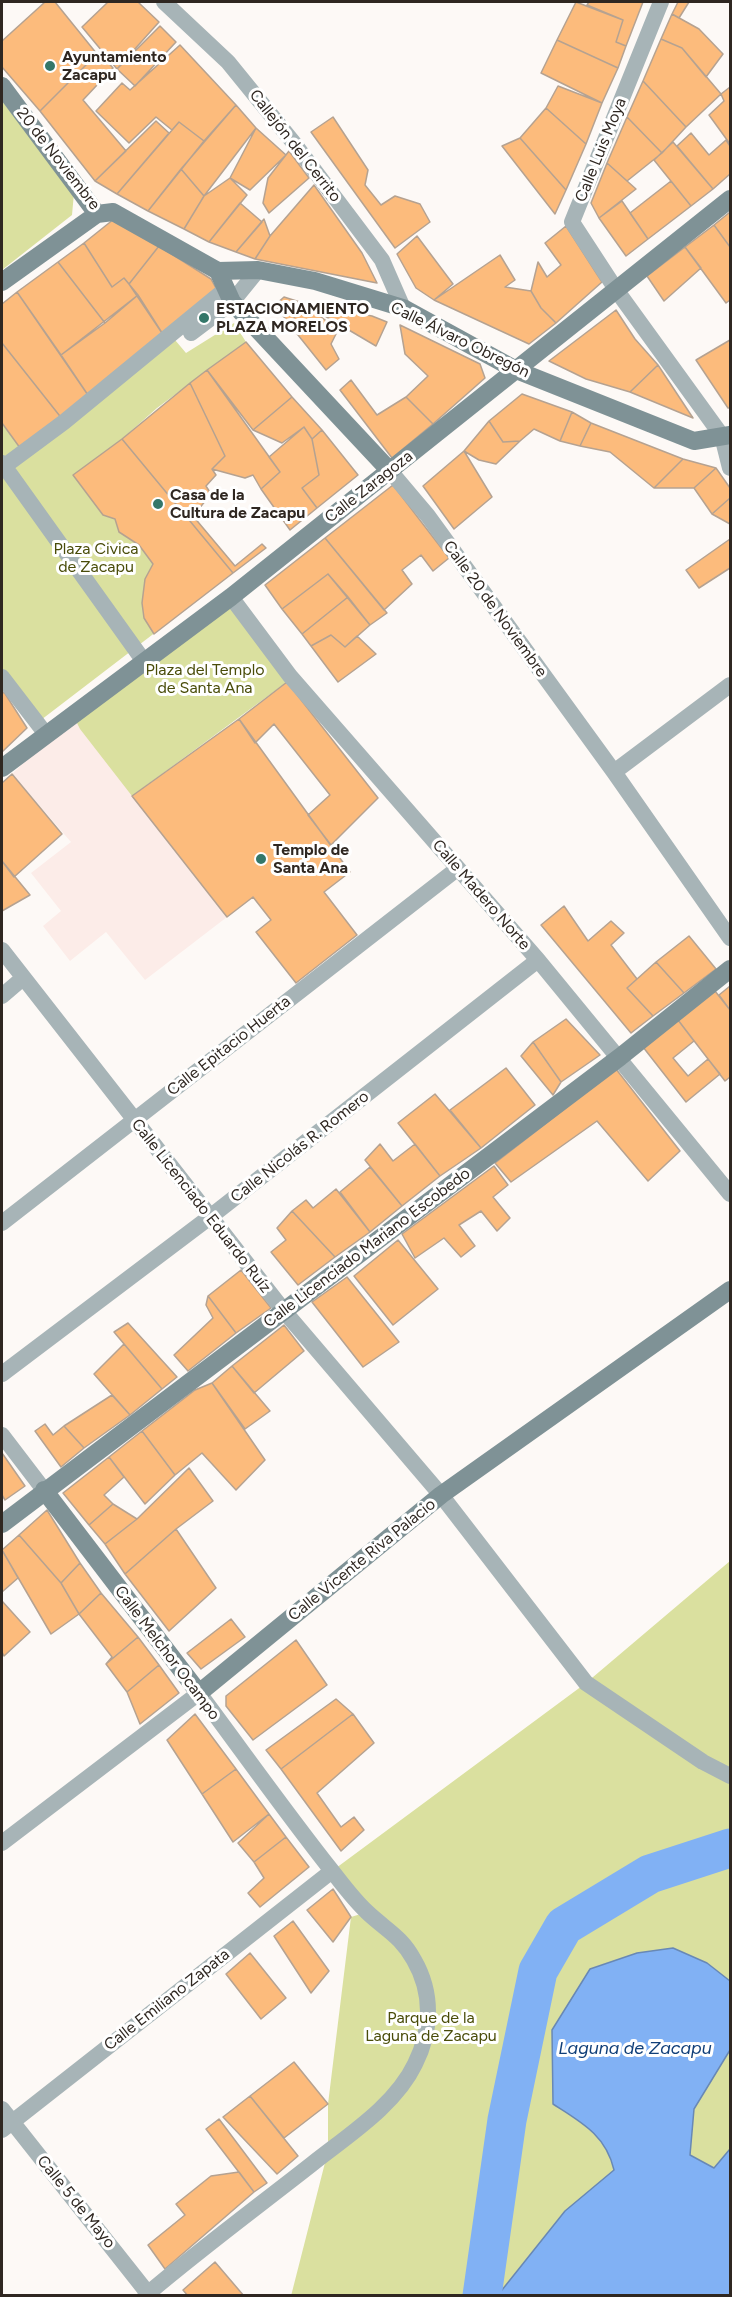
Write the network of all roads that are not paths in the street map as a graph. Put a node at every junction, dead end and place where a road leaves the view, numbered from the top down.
1 (661, 2) edge
2 (171, 3) edge
3 (2, 86) edge
4 (730, 199) edge
5 (97, 214) junction
6 (258, 270) junction
7 (218, 271) junction
8 (2, 282) edge
9 (617, 291) junction
10 (229, 296) junction
11 (403, 309) junction
12 (191, 333) dead end
13 (516, 370) junction
14 (726, 436) edge
15 (3, 466) edge
16 (730, 468) edge
17 (390, 471) junction
18 (231, 597) junction
19 (143, 660) junction
20 (2, 676) edge
21 (730, 685) edge
22 (45, 733) junction
23 (2, 768) edge
24 (614, 772) junction
25 (458, 869) junction
26 (730, 938) edge
27 (2, 950) edge
28 (538, 960) junction
29 (730, 969) edge
30 (23, 978) junction
31 (2, 996) edge
32 (620, 1057) junction
33 (133, 1121) junction
34 (730, 1194) edge
35 (210, 1217) junction
36 (2, 1223) edge
37 (730, 1290) edge
38 (284, 1311) junction
39 (2, 1374) edge
40 (2, 1435) edge
41 (44, 1490) junction
42 (441, 1495) junction
43 (2, 1524) edge
44 (199, 1694) junction
45 (730, 1776) edge
46 (2, 1843) edge
47 (332, 1871) junction
48 (5, 2120) edge
49 (147, 2295) edge

1 - 9 street, Calle Luis Moya
2 - 11 street, Callejón del Cerrito
3 - 5 street, 20 de Noviembre
4 - 9 street, Calle Zaragoza
5 - 7 street, 20 de Noviembre
5 - 8 street
6 - 7 street, Calle Álvaro Obregón
6 - 10 street
6 - 11 street, Calle Álvaro Obregón
7 - 10 street
9 - 13 street, Calle Zaragoza
9 - 14 street
10 - 12 street
10 - 15 street
10 - 17 street, Calle 20 de Noviembre
11 - 13 street, Calle Álvaro Obregón
13 - 14 street, Calle Álvaro Obregón
13 - 17 street, Calle Zaragoza
14 - 16 street
15 - 19 street
17 - 18 street, Calle Zaragoza
17 - 24 street, Calle 20 de Noviembre
18 - 19 street, Calle Zaragoza
18 - 25 street, Calle Madero Norte
19 - 22 street, Calle Zaragoza
20 - 22 street
21 - 24 street
22 - 23 street, Calle Zaragoza
24 - 26 street, Calle 20 de Noviembre
25 - 28 street, Calle Madero Norte
25 - 33 street, Calle Epitacio Huerta
27 - 30 street, Calle Licenciado Eduardo Ruíz
28 - 32 street, Calle Madero Norte
28 - 35 street, Calle Nicolás R. Romero
29 - 32 street, Calle Licenciado Mariano Escobedo
30 - 31 street
30 - 33 street, Calle Licenciado Eduardo Ruíz
32 - 34 street, Calle Madero Norte
32 - 38 street, Calle Licenciado Mariano Escobedo
33 - 35 street, Calle Licenciado Eduardo Ruíz
33 - 36 street, Calle Epitacio Huerta
35 - 38 street, Calle Licenciado Eduardo Ruíz
35 - 39 street, Calle Nicolás R. Romero
37 - 42 street, Calle Vicente Riva Palacio
38 - 41 street, Calle Licenciado Mariano Escobedo
38 - 42 street, Calle Licenciado Eduardo Ruíz
40 - 41 street, Calle Melchor Ocampo
41 - 43 street, Calle Licenciado Mariano Escobedo
41 - 44 street, Calle Melchor Ocampo
42 - 44 street, Calle Vicente Riva Palacio
42 - 45 street, Calle Licenciado Eduardo Ruíz
44 - 46 street, Calle Vicente Riva Palacio
44 - 47 street, Calle Melchor Ocampo
47 - 48 street, Calle Emiliano Zapata
47 - 49 street, Calle Melchor Ocampo
48 - 49 street, Calle 5 de Mayo

